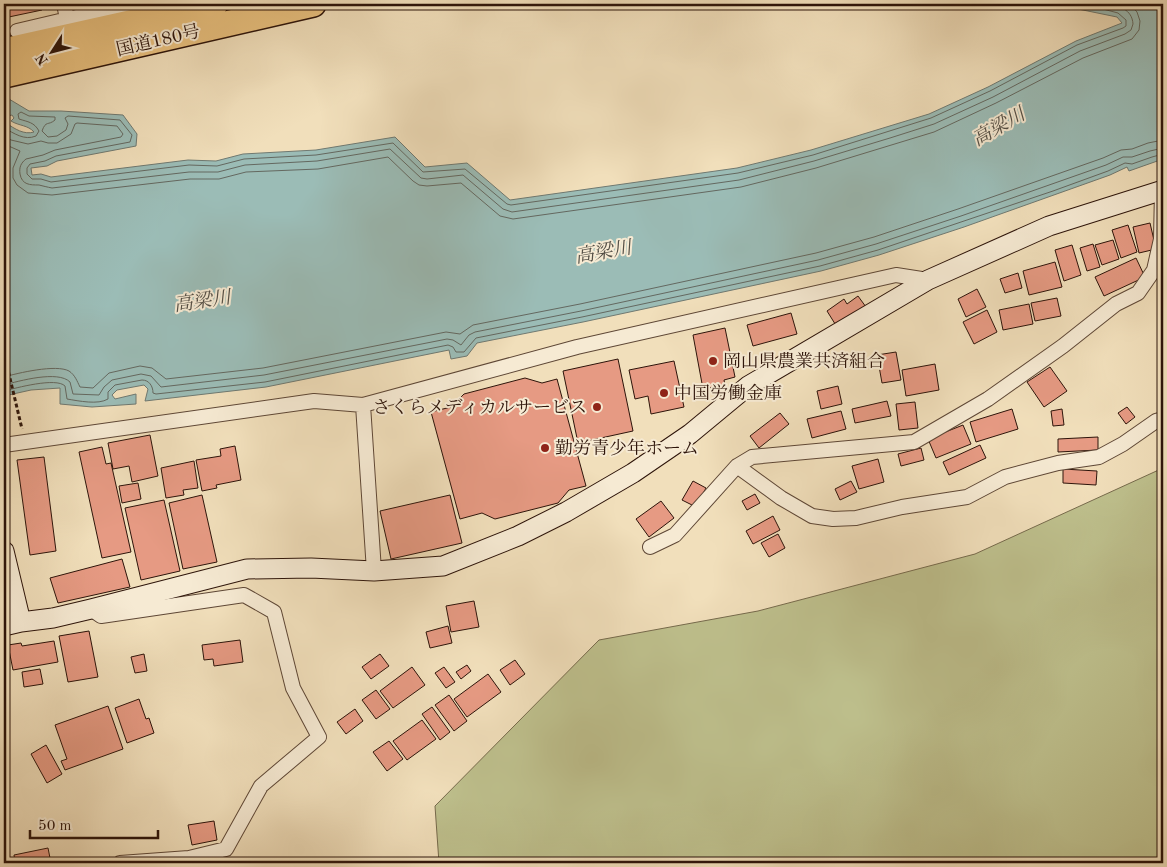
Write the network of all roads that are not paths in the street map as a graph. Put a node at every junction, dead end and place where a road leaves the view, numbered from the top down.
1 (64, 4) edge
2 (132, 4) edge
3 (215, 4) edge
4 (313, 4) edge
5 (67, 20) junction
6 (10, 41) edge
7 (4, 75) edge
8 (1163, 190) edge
9 (928, 280) junction
10 (363, 405) junction
11 (1163, 419) edge
12 (4, 445) edge
13 (738, 466) junction
14 (650, 546) dead end
15 (4, 551) edge
16 (374, 571) junction
17 (91, 609) junction
18 (12, 624) edge
19 (187, 861) edge
20 (120, 863) edge

1 - 5 street
2 - 5 street
3 - 6 highway, 国道180号
4 - 7 highway, 国道180号
5 - 6 street
8 - 9 street
8 - 13 street
9 - 10 street
9 - 16 street
10 - 12 street
10 - 16 street
11 - 13 street
13 - 14 street
15 - 18 street
16 - 17 street
17 - 18 street
17 - 19 street
19 - 20 street

